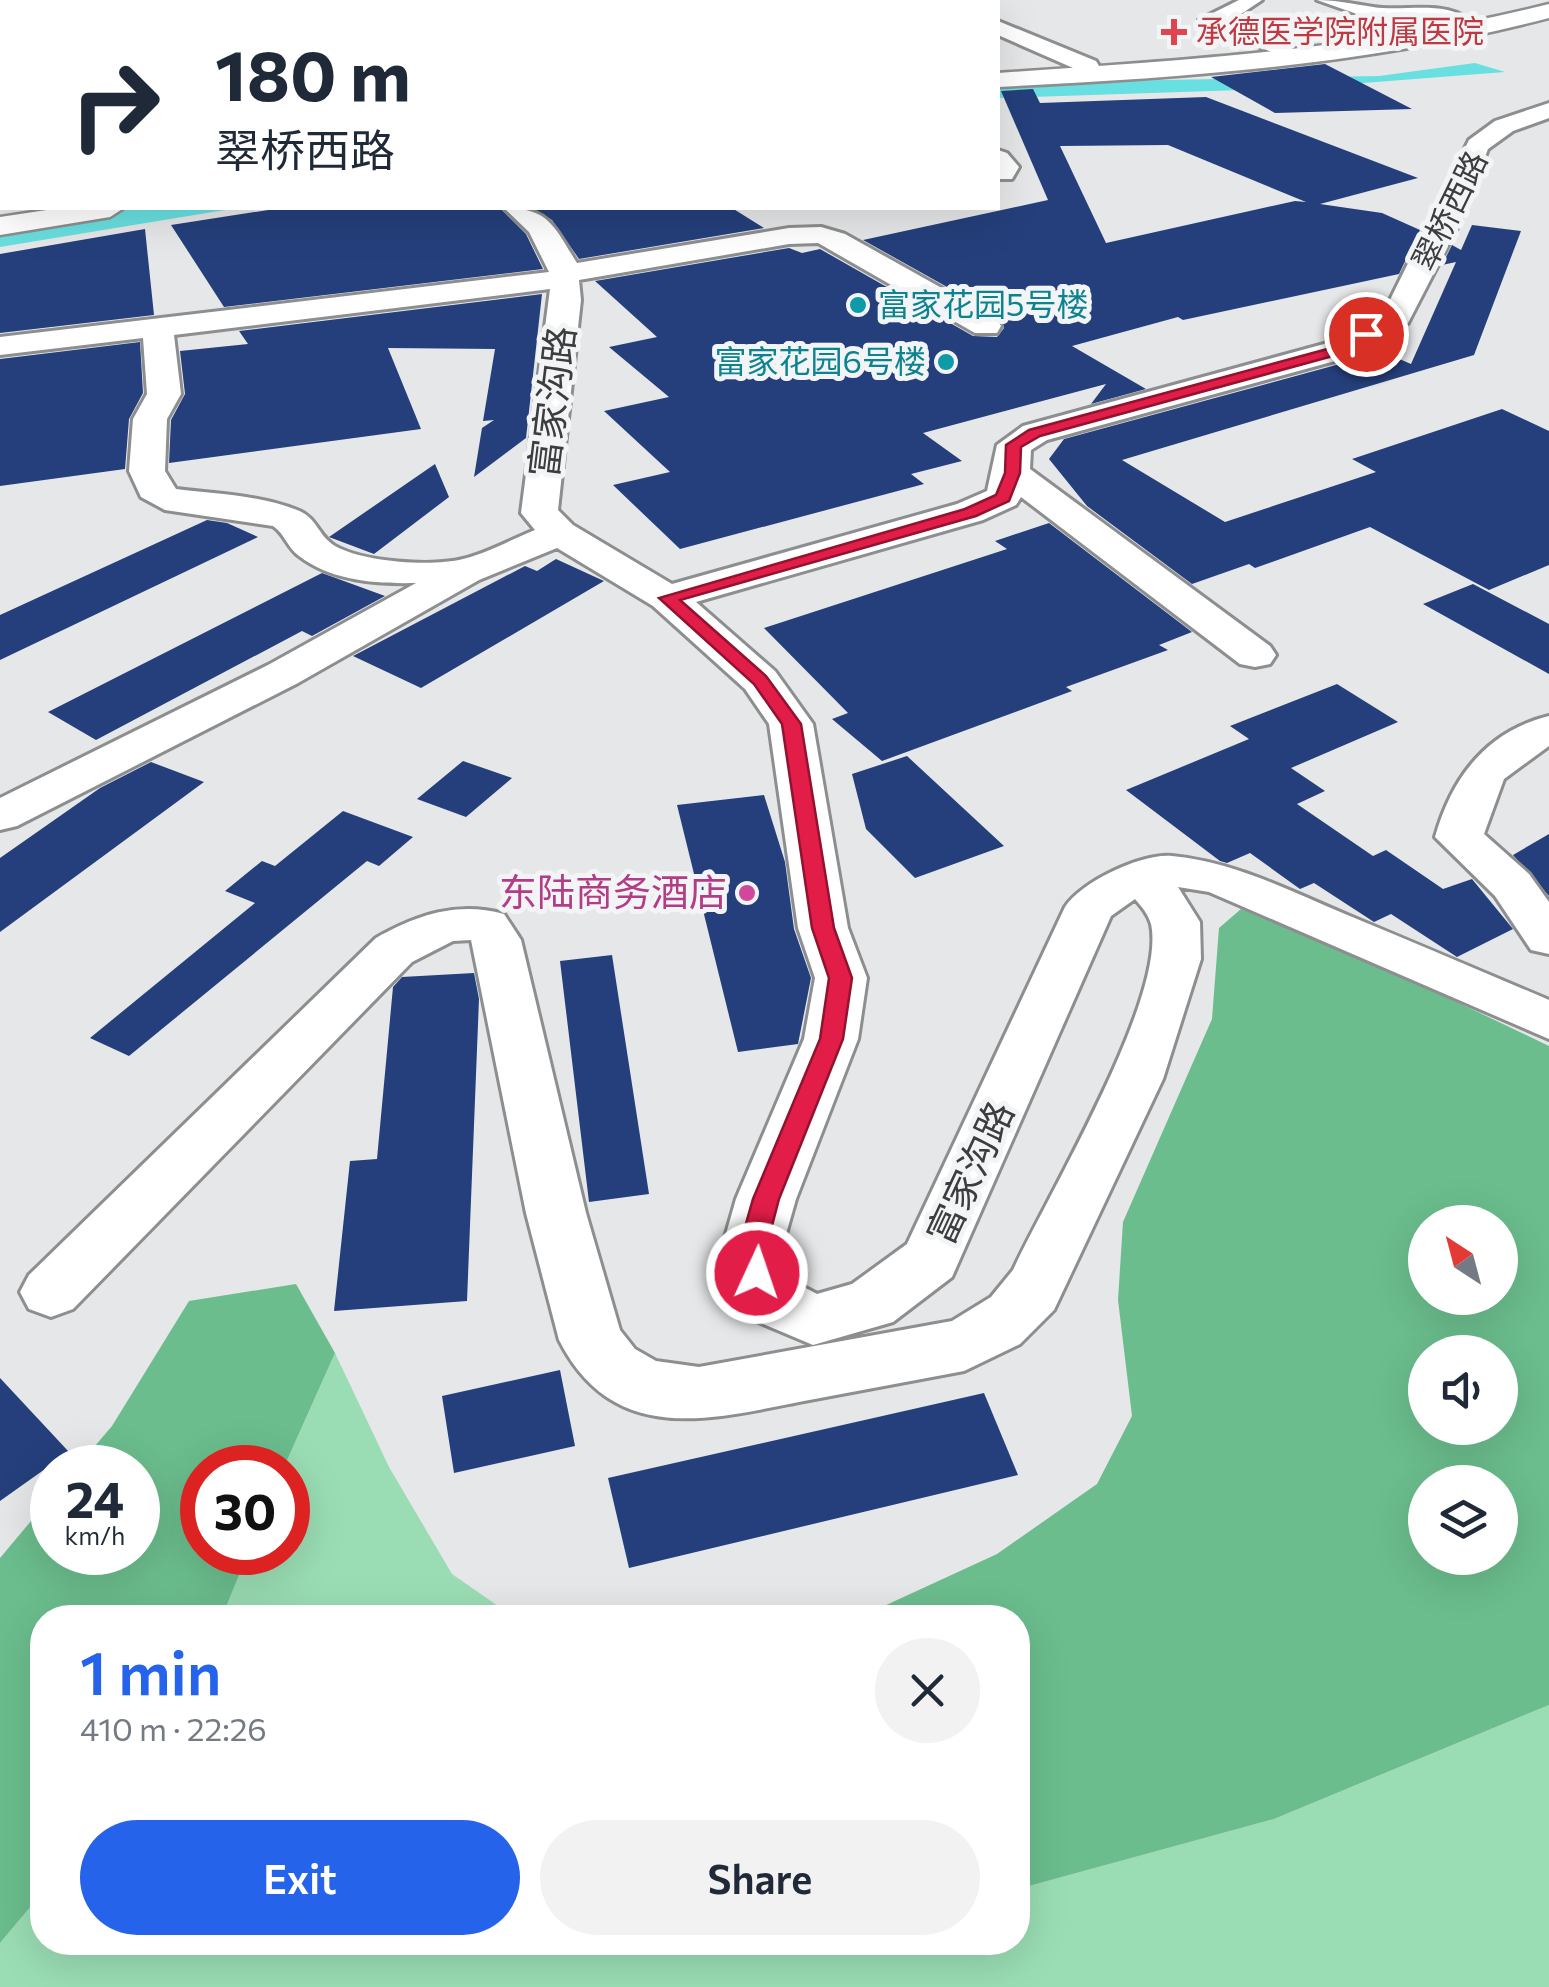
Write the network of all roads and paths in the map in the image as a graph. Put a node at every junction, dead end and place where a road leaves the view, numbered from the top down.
1 (1252, 0) edge
2 (1535, 0) edge
3 (1324, 11) edge
4 (1549, 11) edge
5 (1457, 19) dead end
6 (1000, 28) edge
7 (1285, 38) junction
8 (1088, 66) junction
9 (1000, 72) edge
10 (1000, 80) edge
11 (1549, 110) edge
12 (98, 210) edge
13 (519, 210) edge
14 (0, 226) edge
15 (564, 276) junction
16 (986, 326) dead end
17 (158, 327) junction
18 (0, 346) edge
19 (1012, 473) junction
20 (560, 533) junction
21 (465, 572) junction
22 (668, 598) junction
23 (1255, 655) dead end
24 (1549, 729) edge
25 (0, 816) edge
26 (1143, 879) junction
27 (1549, 938) edge
28 (1549, 1021) edge
29 (50, 1292) dead end

1 - 7 street
2 - 7 main road
3 - 5 street
4 - 10 main road
6 - 8 street
7 - 8 main road
8 - 9 main road
11 - 19 street, 翠桥西路
12 - 14 main road
13 - 15 street, 富家沟路
15 - 16 street
15 - 17 street
15 - 20 street, 富家沟路
17 - 18 street
17 - 21 street
19 - 22 street, 翠桥西路
19 - 23 street
20 - 21 street
20 - 22 street, 富家沟路
21 - 25 street
22 - 26 street, 富家沟路
24 - 27 street
26 - 28 street, 富家沟路
26 - 29 street

